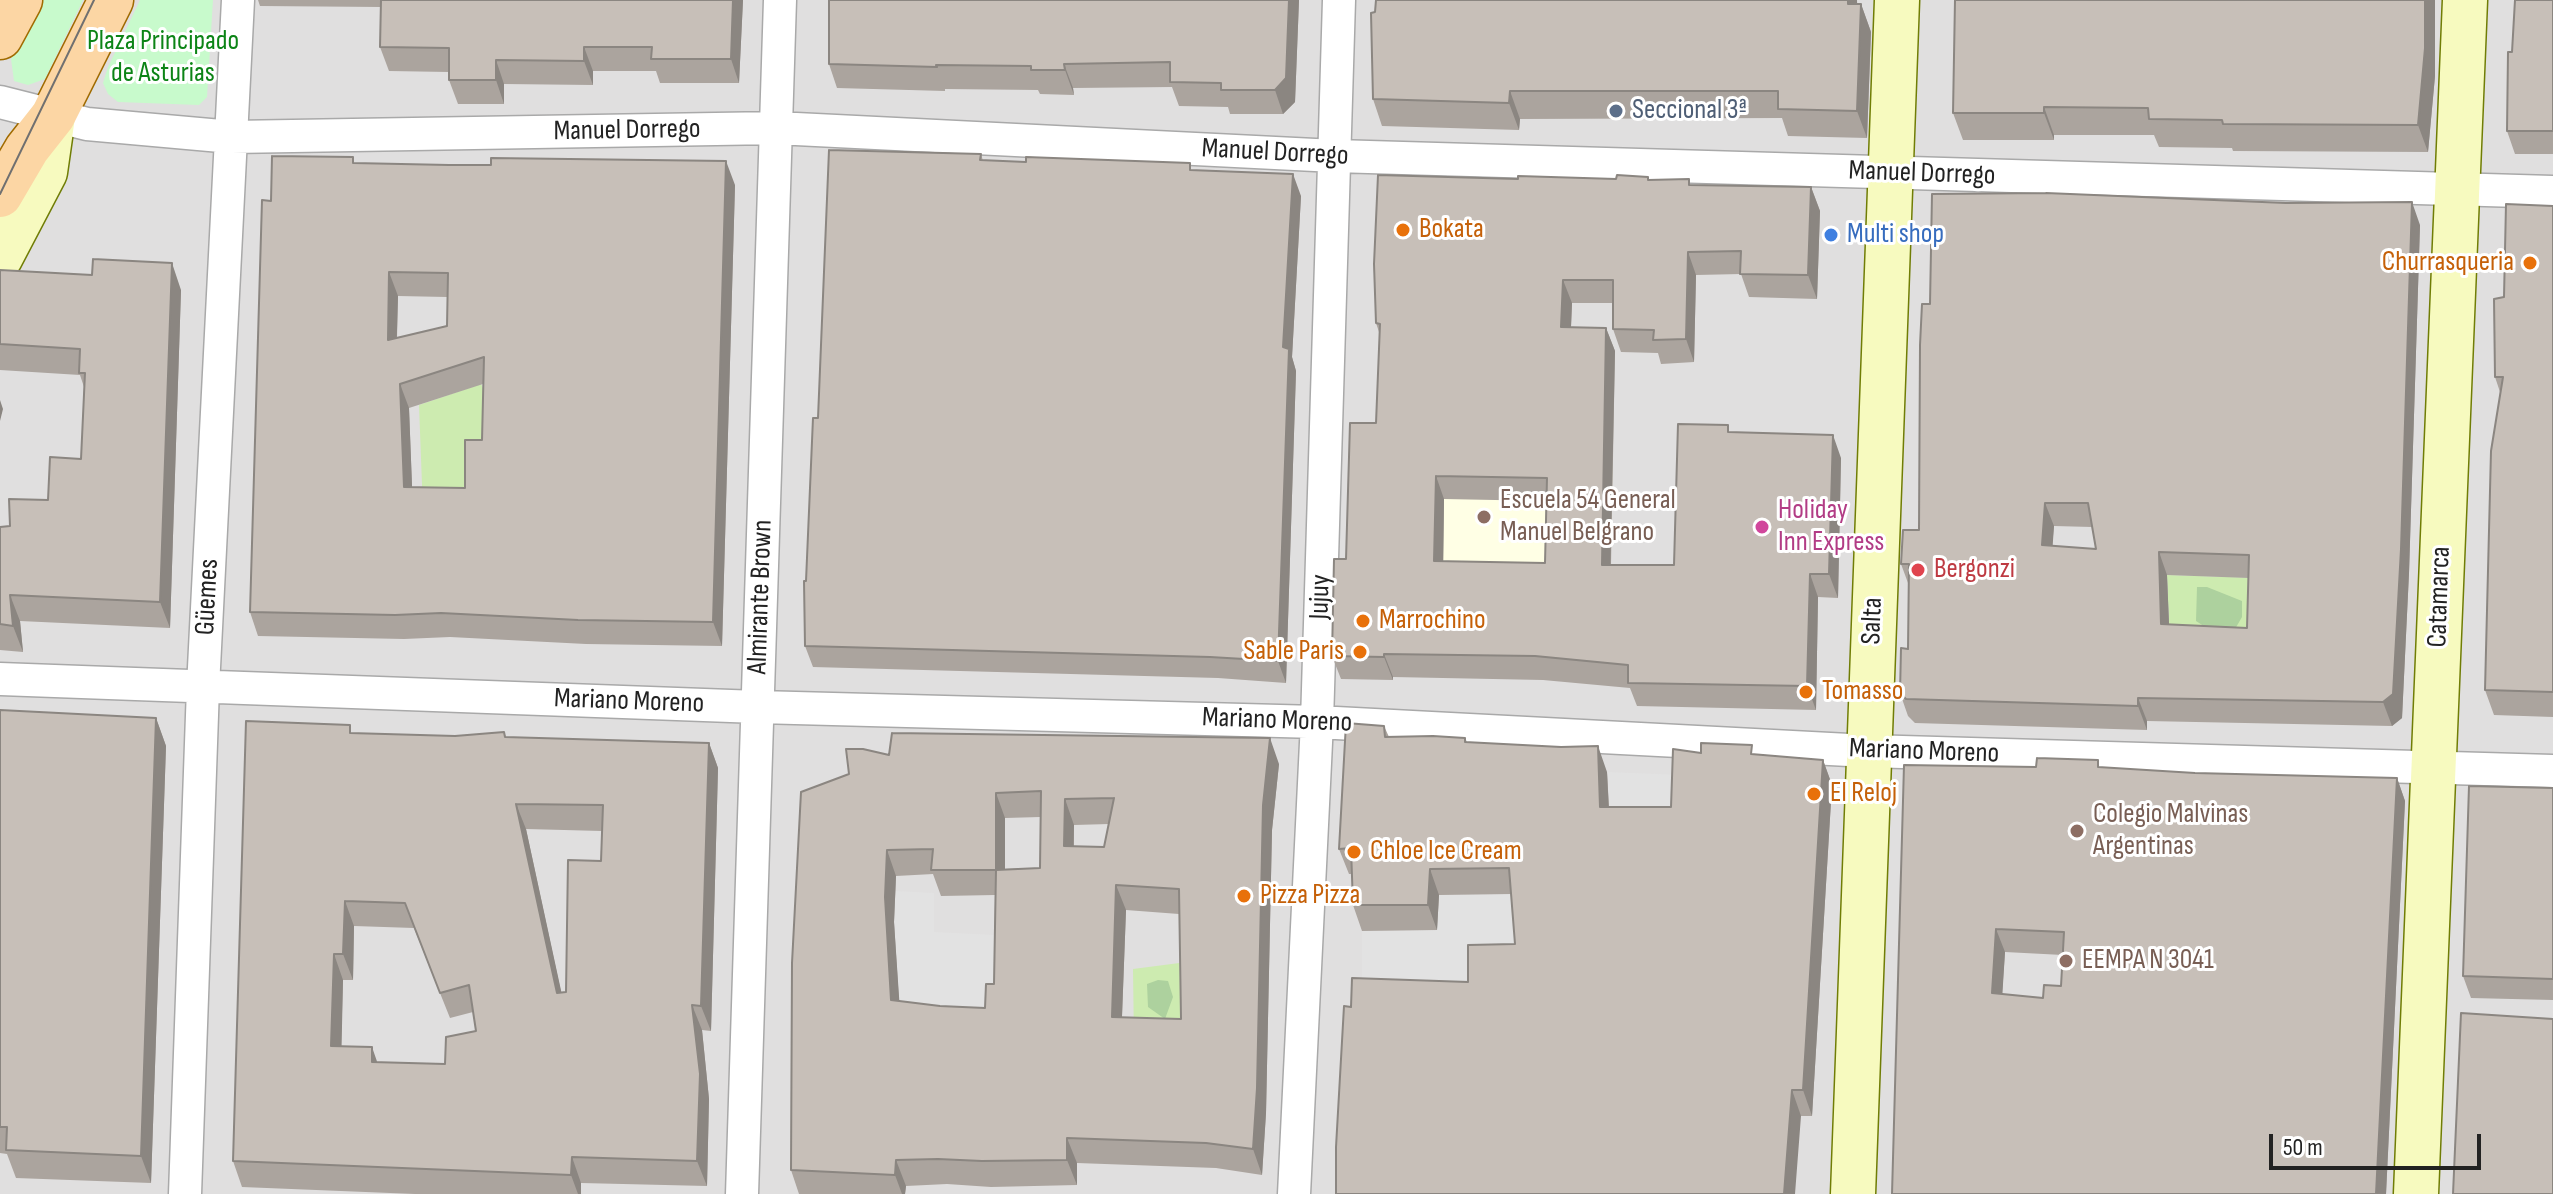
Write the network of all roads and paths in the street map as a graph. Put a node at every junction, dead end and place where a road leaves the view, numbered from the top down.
1 (20, 0) edge
2 (111, 0) edge
3 (238, 0) edge
4 (780, 0) edge
5 (1339, 0) edge
6 (1897, 0) edge
7 (2465, 0) edge
8 (0, 37) edge
9 (0, 102) edge
10 (53, 116) junction
11 (776, 128) junction
12 (232, 137) junction
13 (1335, 156) junction
14 (1890, 173) junction
15 (2457, 189) junction
16 (2553, 192) edge
17 (0, 195) edge
18 (0, 258) edge
19 (0, 679) edge
20 (203, 687) junction
21 (758, 707) junction
22 (1317, 722) junction
23 (1868, 751) junction
24 (2433, 767) junction
25 (2553, 771) edge
26 (185, 1194) edge
27 (742, 1194) edge
28 (1294, 1194) edge
29 (1853, 1194) edge
30 (2416, 1194) edge

1 - 8 main road
2 - 10 main road
3 - 12 street, Güemes
4 - 11 street, Almirante Brown
5 - 13 street, Jujuy
6 - 14 main road, Salta
7 - 15 main road, Catamarca
9 - 10 street, Manuel Dorrego
10 - 12 street, Manuel Dorrego
10 - 17 main road
10 - 18 main road
11 - 12 street, Manuel Dorrego
11 - 13 street, Manuel Dorrego
11 - 21 street, Almirante Brown
12 - 20 street, Güemes
13 - 14 street, Manuel Dorrego
13 - 22 street, Jujuy
14 - 15 street, Manuel Dorrego
14 - 23 main road, Salta
15 - 16 street, Manuel Dorrego
15 - 24 main road, Catamarca
19 - 20 street, Mariano Moreno
20 - 21 street, Mariano Moreno
20 - 26 street, Güemes
21 - 22 street, Mariano Moreno
21 - 27 street, Almirante Brown
22 - 23 street, Mariano Moreno
22 - 28 street, Jujuy
23 - 24 street, Mariano Moreno
23 - 29 main road, Salta
24 - 25 street, Mariano Moreno
24 - 30 main road, Catamarca

